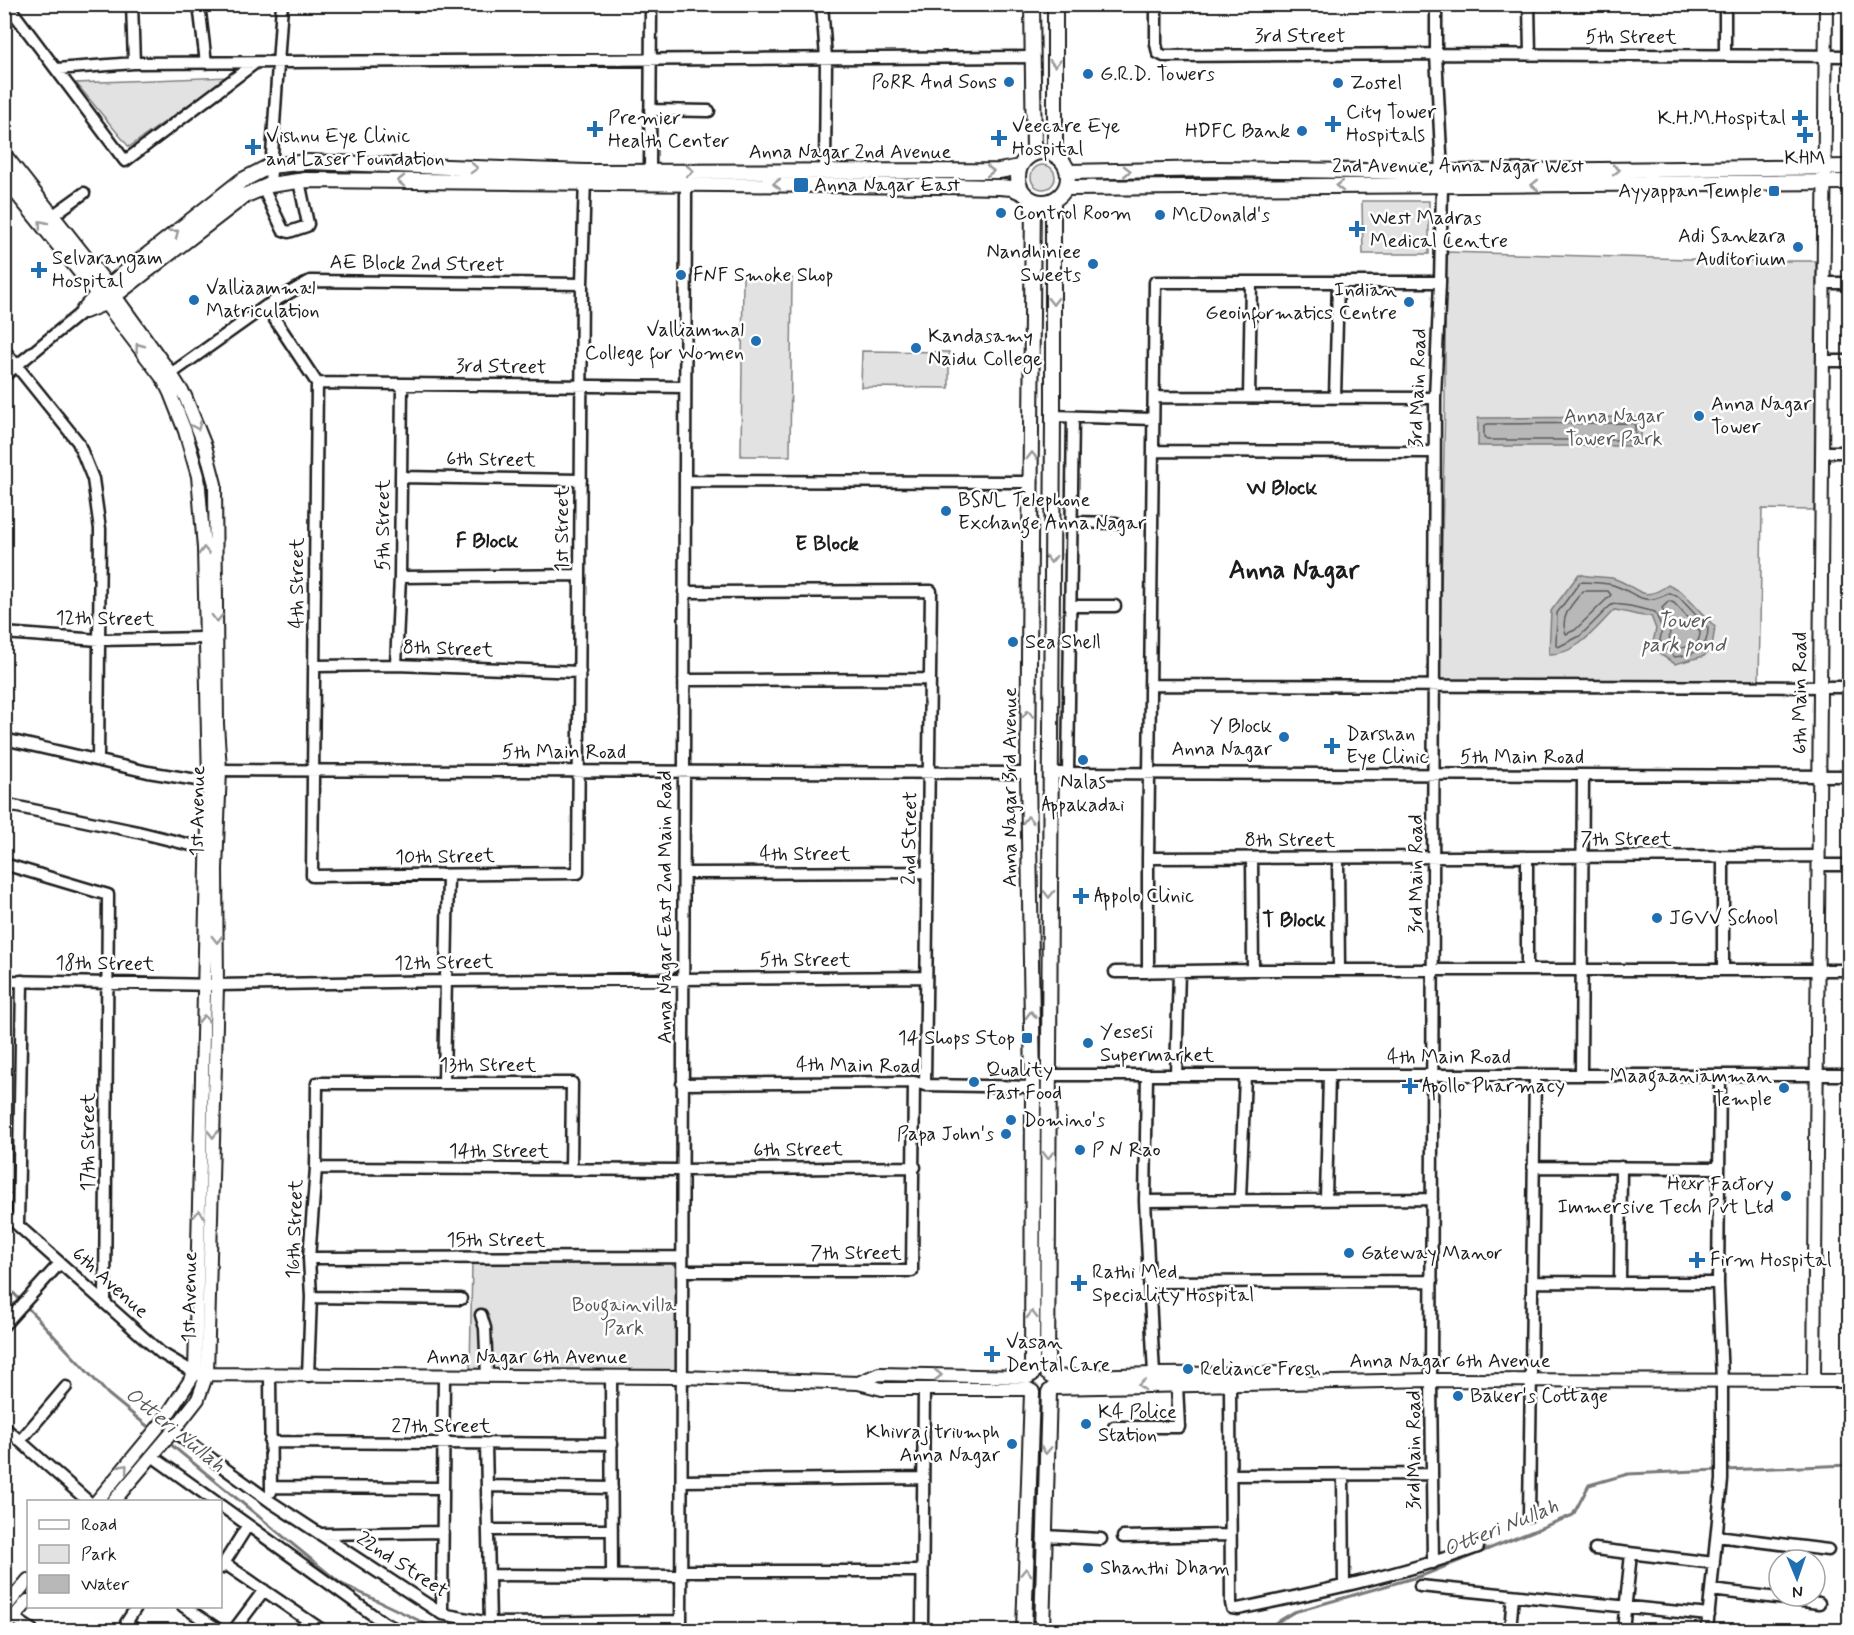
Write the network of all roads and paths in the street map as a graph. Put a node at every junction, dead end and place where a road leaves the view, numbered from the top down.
1 (132, 4) edge
2 (199, 4) edge
3 (282, 4) edge
4 (651, 4) edge
5 (822, 4) edge
6 (1032, 4) edge
7 (1054, 4) edge
8 (1156, 4) edge
9 (1436, 4) edge
10 (1529, 4) edge
11 (1725, 4) edge
12 (1826, 4) edge
13 (10, 8) dead end
14 (1436, 54) junction
15 (1530, 54) junction
16 (1725, 55) junction
17 (1825, 56) junction
18 (1850, 56) edge
19 (1033, 57) junction
20 (826, 58) junction
21 (650, 60) junction
22 (255, 62) junction
23 (277, 62) junction
24 (134, 63) junction
25 (206, 63) junction
26 (57, 69) junction
27 (650, 110) junction
28 (709, 111) dead end
29 (1034, 148) junction
30 (1055, 148) junction
31 (4, 155) edge
32 (270, 166) junction
33 (1020, 167) junction
34 (1825, 167) junction
35 (1850, 167) edge
36 (825, 171) junction
37 (650, 172) junction
38 (1068, 172) junction
39 (4, 177) edge
40 (585, 178) junction
41 (1442, 179) junction
42 (299, 181) junction
43 (1824, 182) junction
44 (1850, 182) edge
45 (686, 184) junction
46 (266, 187) junction
47 (1066, 188) junction
48 (84, 193) dead end
49 (1028, 197) junction
50 (1053, 201) junction
51 (52, 216) junction
52 (1251, 282) junction
53 (1338, 282) junction
54 (1440, 282) junction
55 (1823, 283) junction
56 (1850, 283) edge
57 (582, 284) junction
58 (106, 295) junction
59 (266, 306) junction
60 (83, 311) joint
61 (4, 350) edge
62 (1823, 361) junction
63 (1850, 361) edge
64 (17, 367) junction
65 (4, 376) edge
66 (167, 376) junction
67 (317, 383) junction
68 (402, 384) junction
69 (581, 386) junction
70 (685, 387) junction
71 (1154, 397) junction
72 (1249, 397) junction
73 (1335, 397) junction
74 (1435, 398) junction
75 (1053, 416) junction
76 (1073, 417) junction
77 (1153, 419) junction
78 (1154, 451) junction
79 (1434, 452) junction
80 (1822, 452) junction
81 (1850, 452) edge
82 (401, 477) junction
83 (581, 480) junction
84 (685, 481) junction
85 (1032, 482) junction
86 (1072, 522) junction
87 (1116, 524) dead end
88 (580, 575) junction
89 (400, 577) junction
90 (684, 592) junction
91 (1071, 606) junction
92 (1115, 606) dead end
93 (4, 633) edge
94 (205, 638) junction
95 (99, 640) junction
96 (396, 665) junction
97 (315, 666) junction
98 (580, 672) junction
99 (930, 679) junction
100 (684, 680) junction
101 (1150, 686) junction
102 (1434, 686) junction
103 (1820, 687) junction
104 (1850, 687) edge
105 (4, 739) edge
106 (98, 760) junction
107 (313, 769) junction
108 (579, 770) junction
109 (684, 771) junction
110 (929, 772) junction
111 (1028, 773) junction
112 (1050, 773) junction
113 (1068, 773) junction
114 (1149, 773) junction
115 (212, 774) junction
116 (1433, 774) junction
117 (1583, 775) junction
118 (1819, 776) junction
119 (1850, 776) edge
120 (4, 804) edge
121 (207, 849) junction
122 (1433, 857) junction
123 (1527, 857) junction
124 (1582, 857) junction
125 (1723, 857) junction
126 (1148, 858) junction
127 (1252, 858) junction
128 (1338, 858) junction
129 (1819, 861) junction
130 (4, 864) edge
131 (1850, 865) edge
132 (928, 872) junction
133 (578, 873) joint
134 (684, 873) junction
135 (448, 875) junction
136 (312, 876) joint
137 (1252, 970) junction
138 (1339, 970) junction
139 (1434, 970) junction
140 (1527, 970) junction
141 (1583, 970) junction
142 (1724, 970) junction
143 (1819, 970) junction
144 (1850, 970) edge
145 (1115, 972) dead end
146 (1148, 972) junction
147 (1179, 972) junction
148 (926, 977) junction
149 (683, 979) junction
150 (4, 981) edge
151 (22, 981) junction
152 (446, 981) junction
153 (107, 982) junction
154 (211, 985) junction
155 (1048, 1075) junction
156 (1147, 1075) junction
157 (1176, 1075) junction
158 (1245, 1075) junction
159 (1329, 1075) junction
160 (1432, 1075) junction
161 (1535, 1075) junction
162 (1581, 1075) junction
163 (1720, 1075) junction
164 (1816, 1075) junction
165 (1850, 1075) edge
166 (914, 1082) junction
167 (317, 1083) joint
168 (444, 1083) junction
169 (682, 1084) junction
170 (926, 1086) junction
171 (1033, 1087) junction
172 (915, 1167) junction
173 (1533, 1167) junction
174 (1621, 1167) junction
175 (316, 1168) junction
176 (1719, 1168) junction
177 (571, 1169) junction
178 (682, 1170) junction
179 (1432, 1198) junction
180 (1326, 1199) junction
181 (1240, 1200) junction
182 (1145, 1201) junction
183 (4, 1213) edge
184 (18, 1225) junction
185 (682, 1257) junction
186 (309, 1258) junction
187 (60, 1263) junction
188 (683, 1271) junction
189 (1432, 1281) junction
190 (1151, 1282) junction
191 (1532, 1282) junction
192 (1620, 1283) junction
193 (1718, 1283) junction
194 (311, 1297) junction
195 (461, 1299) dead end
196 (105, 1303) junction
197 (481, 1315) dead end
198 (7, 1318) edge
199 (201, 1374) junction
200 (1154, 1374) junction
201 (270, 1375) junction
202 (308, 1376) junction
203 (444, 1376) junction
204 (487, 1376) junction
205 (611, 1377) junction
206 (682, 1377) junction
207 (1431, 1380) junction
208 (1531, 1380) junction
209 (1722, 1381) junction
210 (1814, 1381) junction
211 (1049, 1382) junction
212 (1305, 1382) junction
213 (1850, 1382) edge
214 (858, 1383) junction
215 (1030, 1383) junction
216 (1177, 1385) junction
217 (1230, 1385) junction
218 (66, 1387) dead end
219 (924, 1389) junction
220 (4, 1427) edge
221 (1114, 1427) dead end
222 (168, 1437) junction
223 (20, 1441) junction
224 (270, 1442) junction
225 (443, 1444) junction
226 (486, 1444) junction
227 (612, 1444) junction
228 (152, 1456) junction
229 (1432, 1474) junction
230 (1230, 1475) junction
231 (1343, 1475) junction
232 (922, 1478) junction
233 (682, 1481) junction
234 (488, 1486) junction
235 (272, 1487) junction
236 (443, 1488) junction
237 (612, 1488) junction
238 (87, 1500) edge
239 (98, 1500) edge
240 (115, 1500) edge
241 (210, 1500) edge
242 (271, 1502) junction
243 (222, 1506) edge
244 (1529, 1516) dead end
245 (248, 1525) junction
246 (488, 1530) junction
247 (612, 1530) junction
248 (443, 1532) junction
249 (322, 1534) junction
250 (1230, 1535) junction
251 (1044, 1536) junction
252 (1717, 1536) junction
253 (1123, 1537) dead end
254 (1101, 1539) dead end
255 (1478, 1547) dead end
256 (1595, 1550) dead end
257 (1828, 1550) dead end
258 (1631, 1554) junction
259 (1433, 1563) junction
260 (1714, 1563) junction
261 (222, 1565) edge
262 (922, 1571) junction
263 (681, 1573) junction
264 (489, 1575) junction
265 (612, 1576) junction
266 (27, 1581) edge
267 (1344, 1586) junction
268 (1420, 1586) dead end
269 (264, 1590) junction
270 (1712, 1590) junction
271 (1513, 1596) junction
272 (1767, 1597) edge
273 (27, 1602) edge
274 (1625, 1607) junction
275 (136, 1608) edge
276 (188, 1608) edge
277 (4, 1609) edge
278 (442, 1614) junction
279 (1709, 1615) junction
280 (14, 1618) junction
281 (490, 1623) junction
282 (922, 1625) dead end
283 (681, 1626) edge
284 (4, 1629) edge
285 (316, 1629) edge
286 (32, 1630) edge
287 (137, 1630) edge
288 (219, 1630) edge
289 (234, 1630) edge
290 (398, 1630) edge
291 (1024, 1630) edge
292 (1042, 1630) edge
293 (1510, 1630) edge
294 (1623, 1630) edge
295 (1707, 1630) edge

1 - 24 street
2 - 25 street
3 - 23 street
4 - 21 street
5 - 20 street
6 - 19 main road
7 -> 30 main road
8 - 14 street, 3rd Street
9 - 14 street, 3rd Main Road
10 - 15 street
11 - 16 street
12 - 17 street, 6th Main Road
13 - 26 street
14 - 15 street, 5th Street
14 - 41 street, 3rd Main Road
15 - 16 street, 5th Street
16 - 17 street, 5th Street
17 - 18 street
17 - 34 street, 6th Main Road
19 - 20 street
19 - 29 main road
20 - 21 street
20 - 36 street
21 - 23 street
21 - 27 street
22 - 23 street
22 - 25 street
22 - 26 street
23 - 32 street
24 - 25 street
24 - 26 street
27 - 28 street
27 - 37 street
29 - 30 main road
29 - 33 main road
30 - 38 main road
31 - 51 main road, 1st Avenue
32 -> 40 main road, Anna Nagar 2nd Avenue
32 - 46 street
58 -> 32 main road, Anna Nagar 2nd Avenue
36 -> 33 main road, Anna Nagar 2nd Avenue
33 - 49 main road
34 - 35 main road, 2nd Avenue, Anna Nagar West
41 -> 34 main road, 2nd Avenue, Anna Nagar West
34 - 43 street, 6th Main Road
37 -> 36 main road, Anna Nagar 2nd Avenue
37 - 40 main road, Anna Nagar 2nd Avenue
38 -> 41 main road, 2nd Avenue, Anna Nagar West
38 - 47 main road
58 -> 39 main road, 1st Avenue
40 -> 42 main road, Anna Nagar 2nd Avenue
40 - 45 main road, Anna Nagar 2nd Avenue
40 - 57 street, 1st Street
43 -> 41 main road, 2nd Avenue, Anna Nagar West
41 -> 47 main road, 2nd Avenue, Anna Nagar West
41 - 54 street, 3rd Main Road
42 - 46 main road, Anna Nagar 2nd Avenue
42 - 46 street
43 - 44 main road, 2nd Avenue, Anna Nagar West
43 - 55 street, 6th Main Road
49 -> 45 main road, Anna Nagar 2nd Avenue
45 - 70 street, Anna Nagar East 2nd Main Road
46 - 58 main road, Anna Nagar 2nd Avenue
47 - 50 main road
48 - 51 street
49 - 50 main road
85 -> 49 main road, Anna Nagar 3rd Avenue
50 -> 75 main road, Anna Nagar 3rd Avenue
51 - 58 main road, 1st Avenue
52 - 53 street
52 - 71 street
52 - 72 street
53 - 54 street
53 - 73 street
54 - 74 street, 3rd Main Road
55 - 56 street
55 - 62 street, 6th Main Road
57 - 59 street, AE Block 2nd Street
57 - 69 street, 1st Street
58 - 60 main road, Anna Nagar 2nd Avenue
58 - 66 street, 1st Avenue
59 - 66 street, AE Block 2nd Street
59 - 67 street
60 - 64 street
61 - 64 street
62 - 63 street
62 - 80 street, 6th Main Road
64 - 65 street
64 - 95 street
94 -> 66 street, 1st Avenue
66 -> 115 street, 1st Avenue
67 - 68 street, 3rd Street
67 - 97 street, 4th Street
68 - 69 street, 3rd Street
68 - 82 street, 5th Street
69 - 70 street, 3rd Street
69 - 83 street, 1st Street
70 - 84 street, Anna Nagar East 2nd Main Road
71 - 72 street
71 - 77 street
72 - 73 street
73 - 74 street
74 - 79 street, 3rd Main Road
75 - 76 street
75 -> 112 main road, Anna Nagar 3rd Avenue
76 - 77 street
76 - 86 street
77 - 78 street
78 - 79 street
78 - 101 street
79 - 102 street, 3rd Main Road
80 - 81 street
80 - 103 street, 6th Main Road
82 - 83 street, 6th Street
82 - 89 street, 5th Street
83 - 88 street, 1st Street
84 - 85 street
84 - 90 street, Anna Nagar East 2nd Main Road
111 -> 85 main road, Anna Nagar 3rd Avenue
86 - 87 street
86 - 91 street
88 - 89 street
88 - 98 street, 1st Street
89 - 96 street, 5th Street
90 - 99 street, 2nd Street
90 - 100 street, Anna Nagar East 2nd Main Road
91 - 92 street
91 - 113 street
93 - 95 street, 12th Street
94 - 95 street, 12th Street
94 - 115 street, 1st Avenue
95 - 106 street
96 - 97 street, 8th Street
96 - 98 street, 8th Street
97 - 107 street, 4th Street
98 - 108 street, 1st Street
99 - 100 street
99 - 110 street, 2nd Street
100 - 109 street, Anna Nagar East 2nd Main Road
101 - 102 street
101 - 114 street
102 - 103 street
102 - 116 street, 3rd Main Road
103 - 104 street
103 - 118 street, 6th Main Road
105 - 106 street, 5th Main Road
106 - 115 street, 5th Main Road
107 - 108 street, 5th Main Road
107 - 115 street, 5th Main Road
107 - 136 street, 4th Street
108 - 109 street, 5th Main Road
108 - 133 street, 1st Street
109 - 110 street, 5th Main Road
109 - 134 street, Anna Nagar East 2nd Main Road
110 - 111 street, 5th Main Road
110 - 132 street, 2nd Street
171 -> 111 main road, Anna Nagar 3rd Avenue
112 - 113 street, 5th Main Road
112 -> 155 main road, Anna Nagar 3rd Avenue
113 - 114 street, 5th Main Road
114 - 116 street, 5th Main Road
114 - 126 street
115 - 121 street, 1st Avenue
115 -> 154 street, 1st Avenue
116 - 117 street, 5th Main Road
116 - 122 street, 3rd Main Road
117 - 118 street, 5th Main Road
117 - 124 street
118 - 119 street, 5th Main Road
118 - 129 street, 6th Main Road
120 - 121 street
121 - 154 street, 1st Avenue
122 - 123 street, 7th Street
122 - 128 street, 8th Street
122 - 139 street, 3rd Main Road
123 - 124 street, 7th Street
123 - 140 street
124 - 125 street, 7th Street
124 - 141 street
125 - 129 street, 7th Street
125 - 142 street
126 - 127 street, 8th Street
126 - 146 street
127 - 128 street, 8th Street
127 - 137 street
128 - 138 street
129 - 131 street, 7th Street
129 - 143 street, 6th Main Road
130 - 153 street, 17th Street
132 - 134 street, 4th Street
132 - 148 street, 2nd Street
133 - 135 street, 10th Street
134 - 149 street, Anna Nagar East 2nd Main Road
135 - 136 street, 10th Street
135 - 152 street
137 - 138 street
137 - 147 street
138 - 139 street
139 - 140 street
139 - 160 street, 3rd Main Road
140 - 141 street
141 - 142 street
141 - 162 street
142 - 143 street
143 - 144 street
143 - 164 street, 6th Main Road
145 - 146 street
146 - 147 street
147 - 157 street
148 - 149 street, 5th Street
148 - 170 street, 2nd Street
149 - 152 street, 12th Street
149 - 169 street, Anna Nagar East 2nd Main Road
150 - 151 street, 18th Street
151 - 153 street, 18th Street
151 - 184 street
152 - 154 street, 12th Street
152 - 168 street
153 - 154 street, 18th Street
153 - 196 street, 17th Street
154 - 199 street, 1st Avenue
155 - 156 street, 4th Main Road
155 -> 211 main road, Anna Nagar 3rd Avenue
156 - 157 street, 4th Main Road
156 - 182 street
157 - 158 street, 4th Main Road
158 - 159 street, 4th Main Road
158 - 181 street
159 - 160 street, 4th Main Road
159 - 180 street
160 - 161 street, 4th Main Road
160 - 179 street, 3rd Main Road
161 - 162 street, 4th Main Road
161 - 173 street
162 - 163 street, 4th Main Road
163 - 164 street, 4th Main Road
163 - 176 street
164 - 165 street, 4th Main Road
164 - 210 street, 6th Main Road
166 - 169 street, 4th Main Road
166 - 170 street, 4th Main Road
166 - 172 street, 7th Street
167 - 168 street, 13th Street
167 - 175 street, 16th Street
168 - 177 street, 13th Street
169 - 178 street, Anna Nagar East 2nd Main Road
170 - 171 street, 4th Main Road
215 -> 171 main road, Anna Nagar 3rd Avenue
172 - 178 street, 6th Street
172 - 188 street, 7th Street
173 - 174 street
173 - 191 street
174 - 176 street
174 - 192 street
175 - 177 street, 14th Street
175 - 186 street, 16th Street
176 - 193 street
177 - 178 street, 14th Street
178 - 185 street, Anna Nagar East 2nd Main Road
179 - 180 street
179 - 189 street, 3rd Main Road
180 - 181 street
181 - 182 street
182 - 190 street
183 - 184 street, 6th Avenue
184 - 187 street, 6th Avenue
185 - 186 street, 15th Street
185 - 188 street, Anna Nagar East 2nd Main Road
186 - 194 street, 16th Street
187 - 196 street, 6th Avenue
187 - 198 street
188 - 206 street, Anna Nagar East 2nd Main Road
189 - 190 street
189 - 207 street, 3rd Main Road
190 - 200 street
191 - 192 street
191 - 208 street
192 - 193 street
193 - 209 street
194 - 195 street
194 - 202 street, 16th Street
196 - 199 street, 6th Avenue
197 - 204 street
199 - 201 street, Anna Nagar 6th Avenue
199 - 222 street, 1st Avenue
239 -> 199 street
200 - 211 street
200 - 212 street
201 - 202 street, Anna Nagar 6th Avenue
201 - 224 street
202 - 203 street, Anna Nagar 6th Avenue
203 - 204 street, Anna Nagar 6th Avenue
203 - 225 street
204 - 205 street, Anna Nagar 6th Avenue
205 - 206 street, Anna Nagar 6th Avenue
205 - 227 street
206 - 214 street, Anna Nagar 6th Avenue
206 - 233 street, Anna Nagar East 2nd Main Road
207 - 208 street, Anna Nagar 6th Avenue
207 - 212 street, Anna Nagar 6th Avenue
207 - 229 street, 3rd Main Road
208 - 209 street, Anna Nagar 6th Avenue
208 - 244 street
209 - 210 street, Anna Nagar 6th Avenue
209 - 252 street
210 - 213 street, Anna Nagar 6th Avenue
211 - 215 main road
211 - 215 main road
216 -> 211 street, Anna Nagar 6th Avenue
211 -> 251 main road, Anna Nagar 3rd Avenue
212 - 217 street, Anna Nagar 6th Avenue
214 -> 215 street, Anna Nagar 6th Avenue
214 - 219 street, Anna Nagar 6th Avenue
215 - 219 street, Anna Nagar 6th Avenue
291 -> 215 main road, Anna Nagar 3rd Avenue
216 - 217 street, Anna Nagar 6th Avenue
216 - 221 street
217 - 230 street
218 - 223 street
219 - 232 street
220 - 223 street
222 - 228 street, 1st Avenue
222 - 242 street, 22nd Street
223 - 238 street
224 - 225 street, 27th Street
224 - 235 street
225 - 226 street, 27th Street
225 - 236 street
226 - 227 street, 27th Street
226 - 234 street
227 - 237 street
228 - 240 street, 1st Avenue
228 - 241 street
229 - 231 street
229 - 259 street, 3rd Main Road
230 - 231 street
230 - 250 street
231 - 267 street
232 - 233 street
232 - 262 street
233 - 263 street, Anna Nagar East 2nd Main Road
234 - 237 street
234 - 246 street
235 - 236 street
235 - 242 street
236 - 248 street
237 - 247 street
242 - 249 street, 22nd Street
243 - 245 street
245 - 261 street
245 - 290 street
246 - 247 street
246 - 264 street
247 - 265 street
248 - 249 street
248 - 278 street
249 - 278 street, 22nd Street
250 - 253 street
250 - 267 street
251 - 254 street
251 - 292 main road, Anna Nagar 3rd Avenue
252 - 257 street
252 - 260 street
255 - 259 street
256 - 258 street
258 - 260 street
258 - 274 street
259 - 267 street
260 - 270 street
261 - 269 street
262 - 263 street
262 - 282 street
263 - 265 street
263 - 283 street, Anna Nagar East 2nd Main Road
264 - 265 street
264 - 281 street
266 - 277 street
268 - 271 street
269 - 285 street
269 - 289 street
270 - 272 street
270 - 279 street
271 - 274 street
271 - 293 street
273 - 280 street
274 - 279 street
274 - 294 street
275 - 287 street
276 - 288 street
278 - 281 street, 22nd Street
279 - 295 street
280 - 284 street
280 - 286 street
281 - 283 street, 22nd Street

